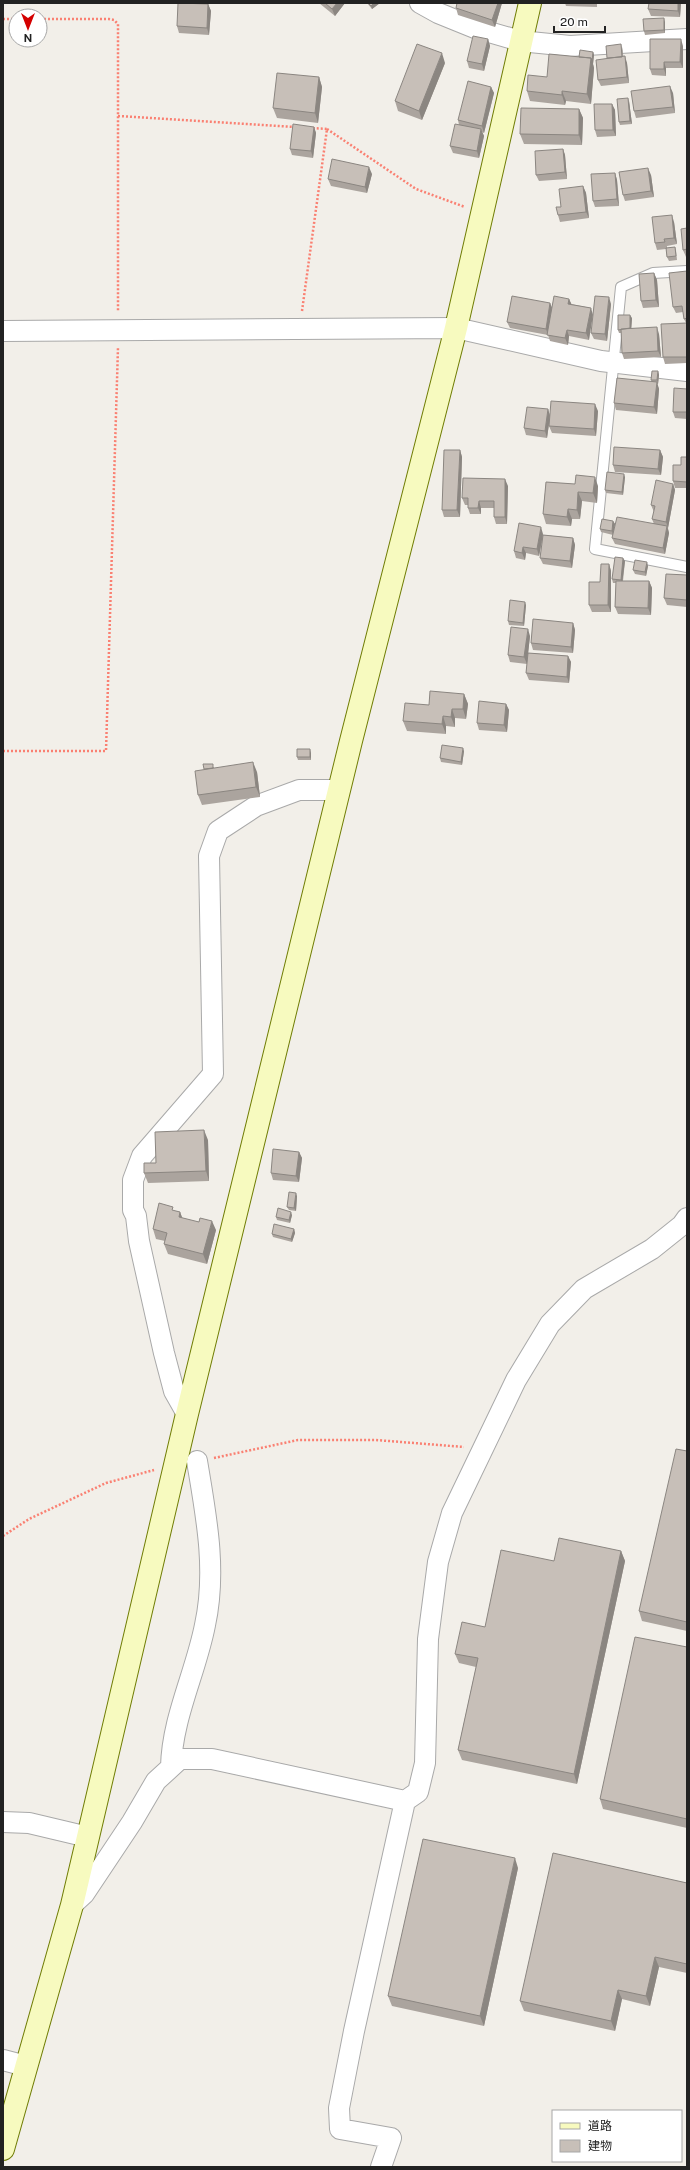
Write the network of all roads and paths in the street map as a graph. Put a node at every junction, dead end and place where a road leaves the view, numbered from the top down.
1 (420, 3) edge
2 (530, 3) edge
3 (48, 19) edge
4 (687, 39) edge
5 (520, 41) junction
6 (118, 116) junction
7 (296, 127) edge
8 (304, 128) edge
9 (327, 129) junction
10 (482, 212) junction
11 (687, 271) edge
12 (456, 328) junction
13 (299, 329) junction
14 (118, 330) junction
15 (3, 331) edge
16 (613, 362) junction
17 (687, 371) edge
18 (687, 567) edge
19 (3, 751) edge
20 (339, 790) junction
21 (687, 1218) edge
22 (188, 1414) junction
23 (483, 1449) junction
24 (187, 1463) junction
25 (3, 1536) edge
26 (171, 1767) junction
27 (405, 1801) junction
28 (3, 1822) edge
29 (88, 1837) junction
30 (72, 1905) junction
31 (3, 2060) edge
32 (26, 2066) junction
33 (3, 2148) edge
34 (381, 2167) edge

1 - 5 street
2 - 5 street
3 - 6 path
4 - 5 street
5 - 10 street
6 - 7 path
6 - 14 path
8 - 9 path
9 - 10 path
9 - 13 path
10 - 12 street
11 - 16 lane
12 - 13 street
12 - 16 street
12 - 20 street
13 - 14 street
14 - 15 street
14 - 19 path
16 - 17 street
16 - 18 lane
20 - 22 street
20 - 22 street
21 - 23 street
22 - 24 street
23 - 24 path
23 - 27 street
24 - 25 path
24 - 26 street
24 - 29 street
26 - 27 street
26 - 30 street
27 - 34 street
28 - 29 street
29 - 30 street
30 - 32 street
31 - 32 street
32 - 33 street

